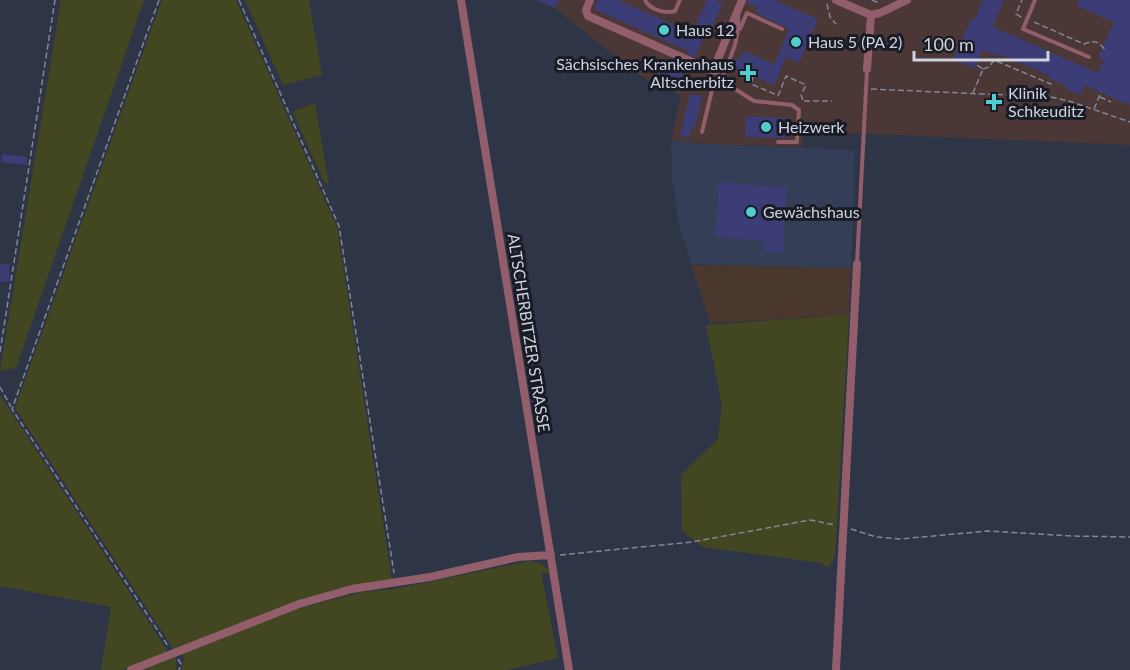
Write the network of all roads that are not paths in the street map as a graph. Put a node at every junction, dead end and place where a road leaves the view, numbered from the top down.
1 (461, 0) edge
2 (590, 0) edge
3 (645, 0) edge
4 (680, 0) edge
5 (741, 0) edge
6 (836, 0) edge
7 (907, 0) edge
8 (1035, 0) edge
9 (737, 11) junction
10 (871, 15) junction
11 (782, 29) dead end
12 (739, 30) junction
13 (1089, 57) dead end
14 (867, 69) joint
15 (718, 75) junction
16 (702, 132) dead end
17 (778, 142) dead end
18 (856, 264) joint
19 (551, 555) junction
20 (131, 670) edge
21 (569, 670) edge
22 (836, 670) edge

1 - 19 street, ALTSCHERBITZER STRASSE
2 - 15 street
3 - 4 lane
5 - 9 street
6 - 10 street
7 - 10 street
8 - 13 lane
9 - 12 lane
9 - 15 street
10 - 14 street
11 - 12 lane
12 - 15 lane
14 - 18 lane
15 - 16 lane
15 - 17 lane
18 - 22 street
19 - 20 street
19 - 21 street, ALTSCHERBITZER STRASSE

